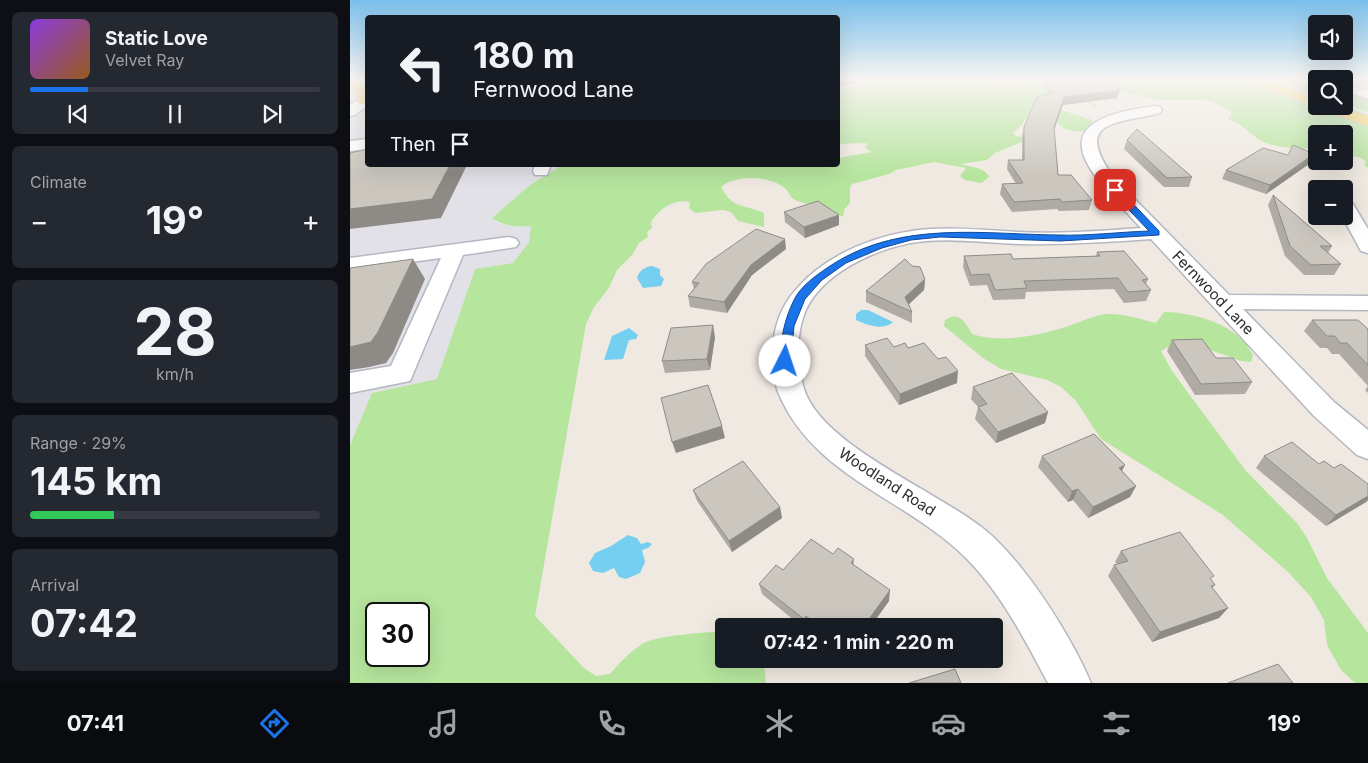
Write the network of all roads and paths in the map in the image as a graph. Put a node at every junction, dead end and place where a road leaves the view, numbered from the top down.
1 (1150, 111) edge
2 (1352, 115) edge
3 (1368, 120) edge
4 (365, 144) edge
5 (350, 146) edge
6 (1353, 219) edge
7 (1156, 233) junction
8 (509, 243) dead end
9 (1368, 247) edge
10 (455, 250) junction
11 (350, 264) edge
12 (1221, 302) junction
13 (1368, 303) edge
14 (350, 383) edge
15 (1368, 447) edge
16 (1070, 683) edge

1 - 7 street, Fernwood Lane
2 - 3 main road
4 - 5 street
6 - 9 street
7 - 12 street, Fernwood Lane
7 - 16 street, Woodland Road
8 - 10 street
10 - 11 street
10 - 14 street
12 - 13 street
12 - 15 street, Fernwood Lane

